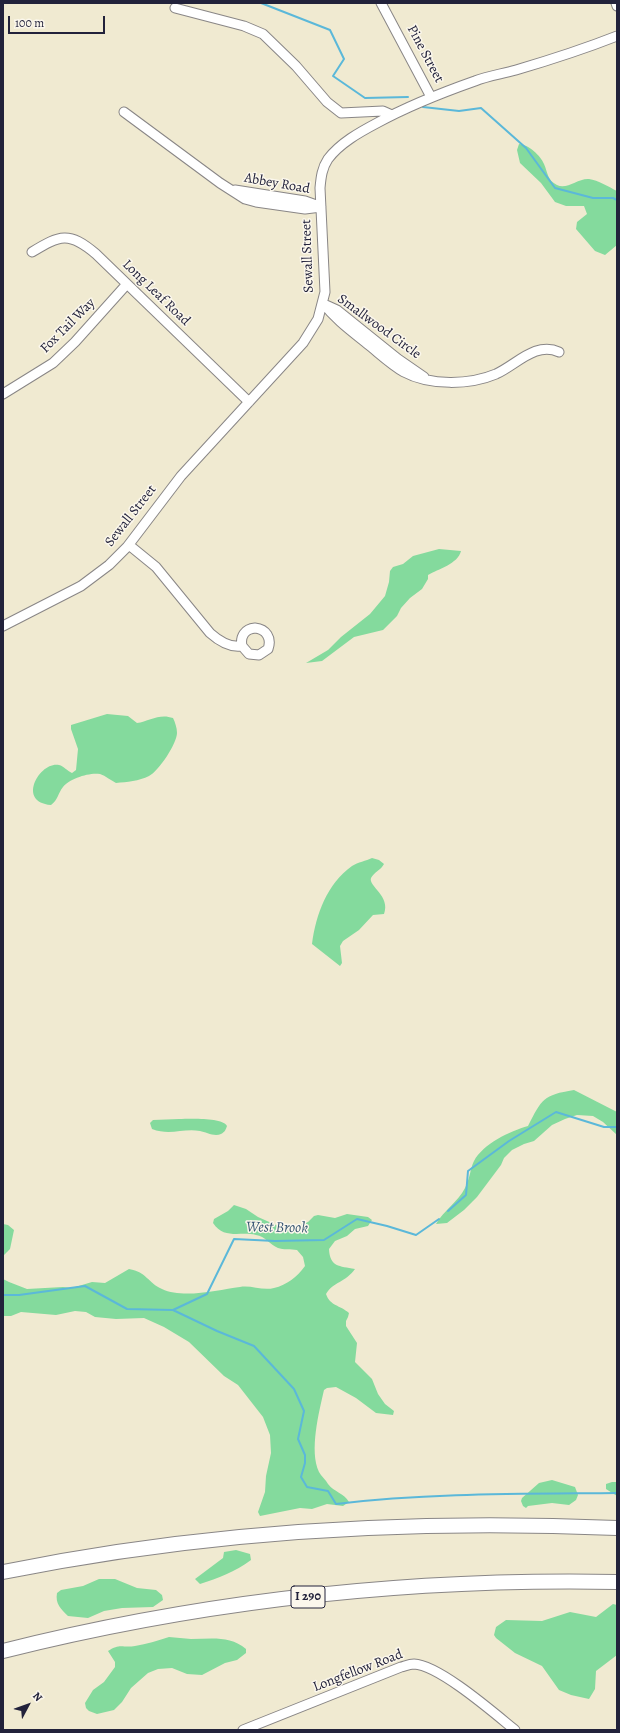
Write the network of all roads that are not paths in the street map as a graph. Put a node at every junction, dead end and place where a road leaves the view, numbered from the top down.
1 (381, 3) edge
2 (616, 3) edge
3 (617, 6) edge
4 (175, 8) dead end
5 (617, 36) edge
6 (432, 97) junction
7 (124, 112) dead end
8 (392, 114) junction
9 (320, 207) junction
10 (32, 252) dead end
11 (127, 284) junction
12 (323, 303) junction
13 (559, 352) dead end
14 (3, 394) edge
15 (249, 402) junction
16 (128, 545) junction
17 (3, 626) edge
18 (242, 646) dead end
19 (617, 1528) edge
20 (3, 1572) edge
21 (617, 1582) edge
22 (3, 1651) edge
23 (243, 1730) edge
24 (515, 1730) edge

1 - 6 street, Pine Street
2 - 3 street
4 - 8 street
5 - 6 street, Sewall Street
6 - 8 street, Sewall Street
7 - 9 street, Abbey Road
8 - 9 street, Sewall Street
9 - 12 street, Sewall Street
10 - 11 street, Long Leaf Road
11 - 14 street, Fox Tail Way
11 - 15 street, Long Leaf Road
12 - 13 street, Smallwood Circle
12 - 15 street, Sewall Street
15 - 16 street, Sewall Street
16 - 17 street, Sewall Street
16 - 18 street
19 - 20 highway
21 - 22 highway, I 290
23 - 24 street, Longfellow Road

